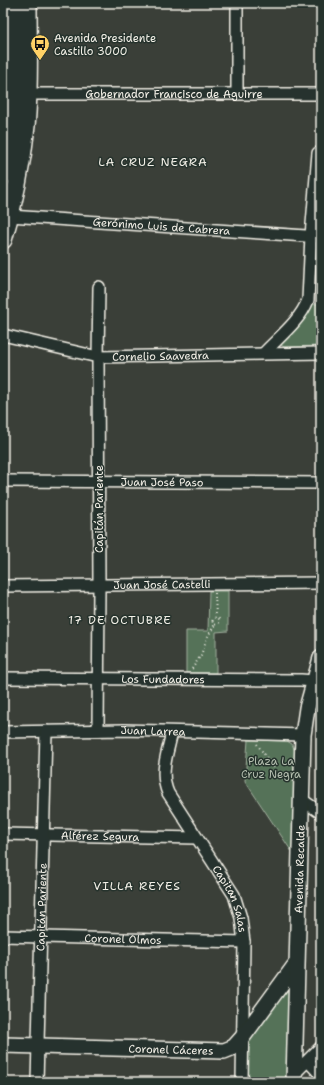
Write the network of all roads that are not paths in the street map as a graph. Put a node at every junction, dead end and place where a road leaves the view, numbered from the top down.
1 (13, 3) edge
2 (28, 3) edge
3 (237, 3) edge
4 (13, 59) junction
5 (3, 82) edge
6 (28, 94) junction
7 (237, 94) junction
8 (321, 94) edge
9 (318, 153) dead end
10 (3, 175) edge
11 (7, 217) edge
12 (316, 237) edge
13 (3, 240) edge
14 (99, 287) dead end
15 (3, 335) edge
16 (264, 353) junction
17 (321, 353) edge
18 (98, 356) junction
19 (3, 481) edge
20 (99, 482) junction
21 (321, 483) edge
22 (321, 583) edge
23 (3, 586) edge
24 (99, 586) junction
25 (321, 658) edge
26 (99, 677) junction
27 (3, 678) edge
28 (317, 683) edge
29 (98, 730) junction
30 (46, 731) junction
31 (3, 732) edge
32 (172, 732) junction
33 (303, 735) junction
34 (301, 799) junction
35 (321, 813) edge
36 (3, 834) edge
37 (43, 835) junction
38 (197, 838) junction
39 (3, 936) edge
40 (42, 936) junction
41 (244, 942) junction
42 (296, 964) junction
43 (242, 1038) junction
44 (3, 1045) edge
45 (38, 1046) junction
46 (321, 1047) edge
47 (308, 1061) junction
48 (321, 1075) edge
49 (294, 1078) edge
50 (37, 1082) edge
51 (242, 1082) edge

1 - 4 main road
2 - 6 main road
3 - 7 street
4 - 5 street
4 - 10 main road
6 - 7 street, Gobernador Francisco de Aguirre
6 - 11 main road
7 - 8 street, Gobernador Francisco de Aguirre
9 - 12 street
11 - 12 street, Gerónimo Luis de Cabrera
11 - 13 main road
12 - 16 street
14 - 18 street, Capitán Pariente
15 - 18 street, Cornelio Saavedra
16 - 17 street, Cornelio Saavedra
16 - 18 street, Cornelio Saavedra
18 - 20 street, Capitán Pariente
19 - 20 street, Juan José Paso
20 - 21 street, Juan José Paso
20 - 24 street, Capitán Pariente
22 - 24 street, Juan José Castelli
23 - 24 street, Juan José Castelli
24 - 26 street, Capitán Pariente
25 - 28 street, Avenida Recalde
26 - 27 street, Los Fundadores
26 - 28 street, Los Fundadores
26 - 29 street, Capitán Pariente
28 - 33 street, Avenida Recalde
29 - 30 street, Juan Larrea
29 - 32 street, Juan Larrea
30 - 31 street, Juan Larrea
30 - 37 street, Capitán Pariente
32 - 33 street, Juan Larrea
32 - 38 street, Capitan Salas
33 - 34 street, Avenida Recalde
34 - 35 street
34 - 42 street, Avenida Recalde
36 - 37 street, Alférez Segura
37 - 38 street, Alférez Segura
37 - 40 street, Capitán Pariente
38 - 41 street, Capitan Salas
39 - 40 street, Coronel Olmos
40 - 41 street, Coronel Olmos
40 - 45 street, Capitán Pariente
41 - 43 street, Capitan Salas
42 - 43 street, Coronel Cáceres
42 - 49 street, Avenida Recalde
43 - 45 street, Coronel Cáceres
43 - 51 street, Capitan Salas
44 - 45 street, Coronel Cáceres
45 - 50 street, Capitán Pariente
46 - 47 street
47 - 48 street
47 - 49 street

